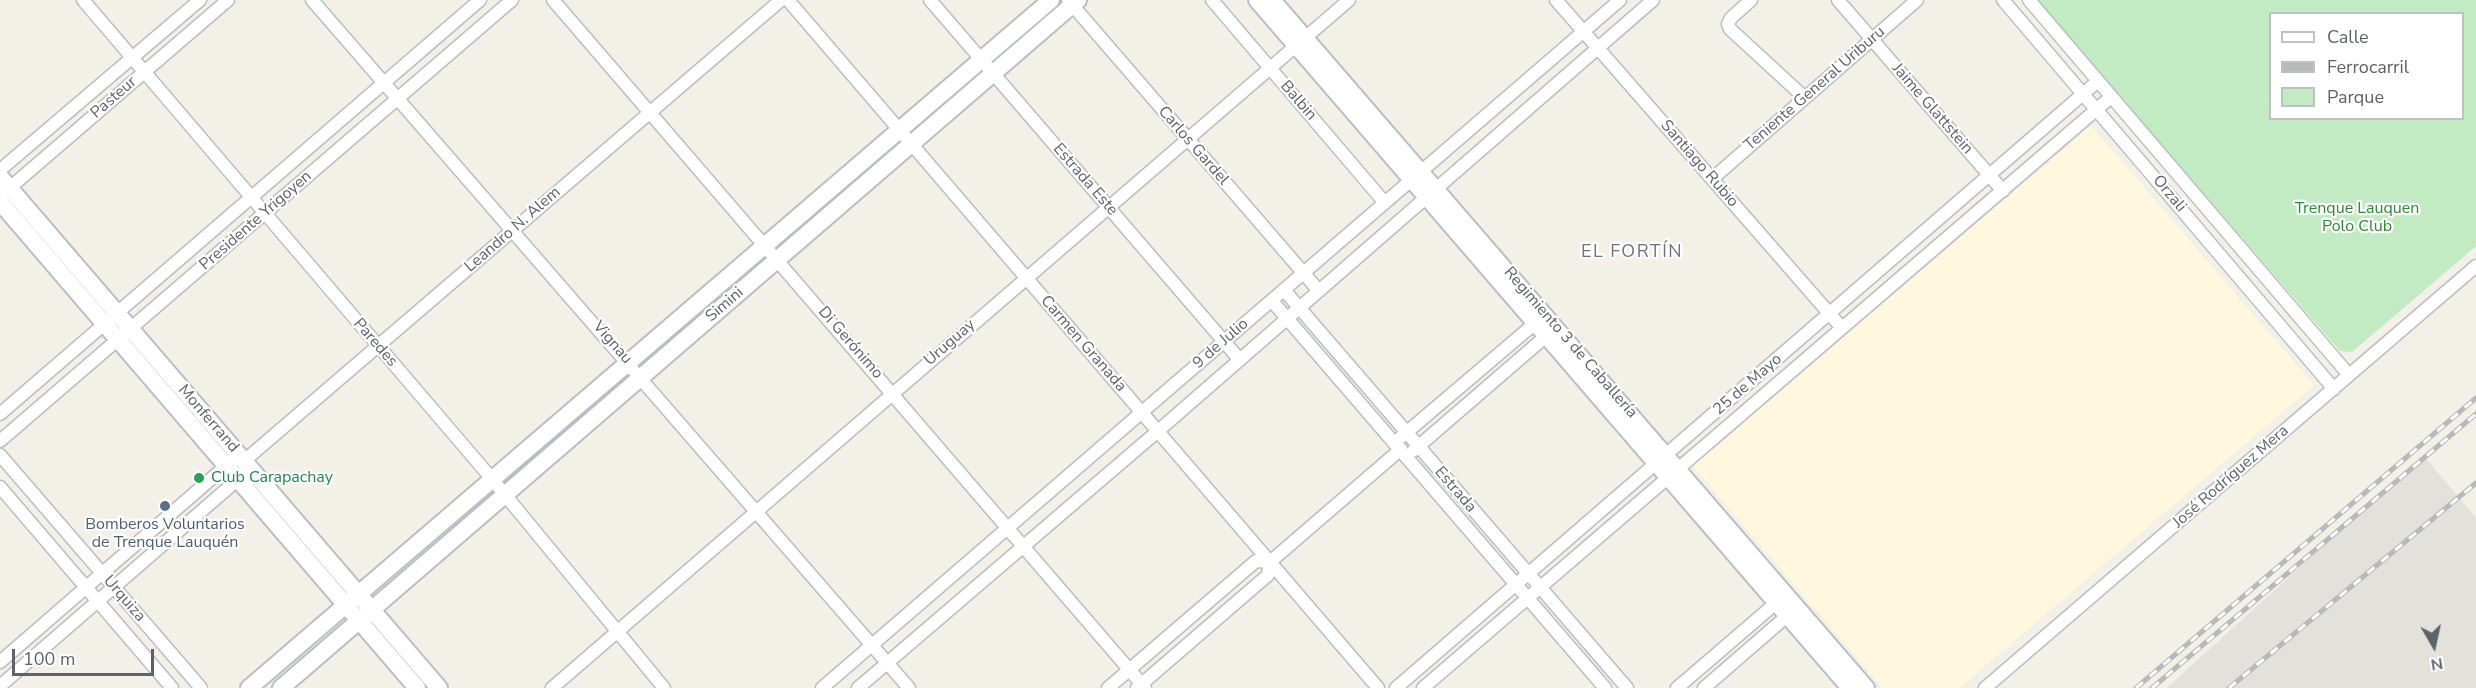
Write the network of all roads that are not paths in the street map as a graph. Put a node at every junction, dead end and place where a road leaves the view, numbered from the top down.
1 (84, 0) edge
2 (200, 0) edge
3 (228, 0) edge
4 (312, 0) edge
5 (480, 0) edge
6 (512, 0) edge
7 (553, 0) edge
8 (781, 0) edge
9 (788, 0) edge
10 (930, 0) edge
11 (1051, 0) edge
12 (1212, 0) edge
13 (1257, 0) edge
14 (1272, 0) edge
15 (1349, 0) edge
16 (1556, 0) edge
17 (1620, 0) edge
18 (1653, 0) edge
19 (1751, 0) edge
20 (1917, 0) edge
21 (2003, 0) edge
22 (2029, 0) edge
23 (1841, 1) edge
24 (1073, 2) edge
25 (1583, 32) junction
26 (1872, 39) junction
27 (1300, 42) junction
28 (1598, 48) junction
29 (132, 57) junction
30 (981, 60) junction
31 (1270, 68) junction
32 (144, 72) junction
33 (993, 73) junction
34 (2098, 81) junction
35 (384, 83) junction
36 (2084, 94) junction
37 (2111, 97) junction
38 (398, 98) junction
39 (1805, 98) junction
40 (2097, 110) junction
41 (650, 112) junction
42 (899, 130) junction
43 (1188, 139) junction
44 (911, 144) junction
45 (0, 170) edge
46 (1417, 176) junction
47 (1990, 176) junction
48 (1712, 179) junction
49 (3, 187) edge
50 (2003, 190) junction
51 (1432, 193) junction
52 (251, 198) junction
53 (0, 202) edge
54 (1385, 203) junction
55 (1108, 207) junction
56 (265, 214) junction
57 (513, 230) junction
58 (765, 245) junction
59 (777, 260) junction
60 (2476, 266) edge
61 (1304, 274) junction
62 (1026, 278) junction
63 (1284, 290) junction
64 (1319, 291) junction
65 (1272, 301) junction
66 (1299, 308) junction
67 (1830, 314) junction
68 (1287, 318) junction
69 (1540, 318) junction
70 (111, 319) junction
71 (1842, 328) junction
72 (1551, 332) junction
73 (124, 334) junction
74 (1224, 342) junction
75 (378, 346) junction
76 (1240, 360) junction
77 (628, 362) junction
78 (2349, 375) junction
79 (641, 377) junction
80 (2334, 389) junction
81 (892, 393) junction
82 (1142, 413) junction
83 (0, 414) edge
84 (1158, 431) junction
85 (1405, 433) junction
86 (0, 441) edge
87 (1417, 447) junction
88 (1401, 449) junction
89 (0, 455) edge
90 (1662, 459) junction
91 (244, 461) junction
92 (226, 466) junction
93 (1673, 472) junction
94 (492, 479) junction
95 (238, 480) junction
96 (0, 487) edge
97 (505, 495) junction
98 (757, 510) junction
99 (1008, 528) junction
100 (1024, 546) junction
101 (1270, 562) junction
102 (102, 574) junction
103 (1528, 574) junction
104 (1516, 584) junction
105 (86, 587) junction
106 (114, 587) junction
107 (1539, 587) junction
108 (1528, 598) junction
109 (1781, 598) junction
110 (352, 600) junction
111 (98, 601) junction
112 (1792, 612) junction
113 (365, 615) junction
114 (617, 631) junction
115 (872, 645) junction
116 (0, 662) edge
117 (888, 663) junction
118 (1130, 670) junction
119 (0, 686) edge
120 (1141, 687) edge
121 (172, 688) edge
122 (201, 688) edge
123 (249, 688) edge
124 (280, 688) edge
125 (417, 688) edge
126 (439, 688) edge
127 (552, 688) edge
128 (664, 688) edge
129 (822, 688) edge
130 (858, 688) edge
131 (909, 688) edge
132 (1108, 688) edge
133 (1378, 688) edge
134 (1396, 688) edge
135 (1423, 688) edge
136 (1605, 688) edge
137 (1627, 688) edge
138 (1677, 688) edge
139 (1704, 688) edge
140 (1850, 688) edge
141 (1866, 688) edge
142 (1985, 688) edge

1 - 29 street, Paredes
2 - 29 street, Pasteur
3 - 32 street, Pasteur
4 - 35 street, Vignau
5 - 35 street, Presidente Yrigoyen
6 - 38 street, Presidente Yrigoyen
7 - 41 street, Di Gerónimo
8 - 41 street, Leandro N. Alem
9 - 42 street, Carmen Granada
10 - 30 street, Estrada Este
11 - 30 street, Simini
12 - 31 street, Balbin
13 - 27 street, Regimiento 3 de Caballería
14 - 27 street, Regimiento 3 de Caballería
15 - 27 street, Uruguay
16 - 25 street, Santiago Rubio
17 - 25 street, 9 de Julio
18 - 28 street, 9 de Julio
19 - 39 street
20 - 26 street, Teniente General Uriburu
21 - 36 street, Orzali
22 - 34 street, Orzali
23 - 26 street, Jaime Glattstein
24 - 33 street, Simini
24 - 43 street, Carlos Gardel
25 - 28 street, Santiago Rubio
25 - 46 street, 9 de Julio
26 - 39 street, Teniente General Uriburu
26 - 47 street, Jaime Glattstein
27 - 31 street, Uruguay
27 - 46 street, Regimiento 3 de Caballería
28 - 48 street, Santiago Rubio
28 - 51 street, 9 de Julio
29 - 32 street, Paredes
29 - 45 street, Pasteur
30 - 33 street, Estrada Este
30 - 42 street, Simini
31 - 43 street, Uruguay
31 - 54 street, Balbin
32 - 49 street, Pasteur
32 - 52 street, Paredes
33 - 44 street, Simini
33 - 55 street, Estrada Este
34 - 36 street, 25 de Mayo
34 - 37 street, Orzali
35 - 38 street, Vignau
35 - 52 street, Presidente Yrigoyen
36 - 40 street, Orzali
36 - 47 street, 25 de Mayo
37 - 40 street, 25 de Mayo
37 - 78 street, Orzali
38 - 56 street, Presidente Yrigoyen
38 - 57 street, Vignau
39 - 48 street, Teniente General Uriburu
40 - 50 street, 25 de Mayo
40 - 80 street, Orzali
41 - 57 street, Leandro N. Alem
41 - 58 street, Di Gerónimo
42 - 44 street, Carmen Granada
42 - 58 street, Simini
43 - 55 street, Uruguay
43 - 61 street, Carlos Gardel
44 - 59 street, Simini
44 - 62 street, Carmen Granada
46 - 51 street, Regimiento 3 de Caballería
46 - 54 street, 9 de Julio
47 - 50 street, Jaime Glattstein
47 - 67 street, 25 de Mayo
48 - 67 street, Santiago Rubio
49 - 70 street, Monferrand
50 - 71 street, 25 de Mayo
51 - 64 street, 9 de Julio
51 - 69 street, Regimiento 3 de Caballería
52 - 56 street, Paredes
52 - 70 street, Presidente Yrigoyen
53 - 70 street, Monferrand
54 - 61 street, 9 de Julio
55 - 62 street, Uruguay
55 - 74 street, Estrada Este
56 - 73 street, Presidente Yrigoyen
56 - 75 street, Paredes
57 - 75 street, Leandro N. Alem
57 - 77 street, Vignau
58 - 59 street, Di Gerónimo
58 - 77 street, Simini
59 - 79 street, Simini
59 - 81 street, Di Gerónimo
60 - 78 street, José Rodríguez Mera
61 - 63 street, 9 de Julio
61 - 64 street, Carlos Gardel
62 - 81 street, Uruguay
62 - 82 street, Carmen Granada
63 - 65 street, 9 de Julio
63 - 66 street, Estrada
64 - 66 street, 9 de Julio
65 - 68 street, Estrada
65 - 74 street, 9 de Julio
66 - 68 street, 9 de Julio
66 - 85 street, Estrada
67 - 71 street, Santiago Rubio
67 - 90 street, 25 de Mayo
68 - 76 street, 9 de Julio
68 - 88 street, Estrada
69 - 72 street, Regimiento 3 de Caballería
69 - 85 street
70 - 73 street, Monferrand
70 - 83 street, Presidente Yrigoyen
71 - 93 street, 25 de Mayo
72 - 87 street
72 - 90 street, Regimiento 3 de Caballería
73 - 86 street, Presidente Yrigoyen
73 - 91 street, Monferrand
73 - 92 street, Monferrand
74 - 76 street, Estrada Este
74 - 82 street, 9 de Julio
75 - 91 street, Leandro N. Alem
75 - 94 street, Paredes
76 - 84 street, 9 de Julio
77 - 79 street, Vignau
77 - 94 street, Simini
78 - 80 street, José Rodríguez Mera
79 - 97 street, Simini
79 - 98 street, Vignau
80 - 142 street, José Rodríguez Mera
81 - 98 street, Uruguay
81 - 99 street, Di Gerónimo
82 - 84 street, Carmen Granada
82 - 99 street, 9 de Julio
84 - 100 street, 9 de Julio
84 - 101 street, Carmen Granada
85 - 87 street, Estrada
85 - 88 street
87 - 88 street
87 - 103 street, Estrada
88 - 101 street
88 - 104 street, Estrada
89 - 102 street, Urquiza
90 - 93 street, Regimiento 3 de Caballería
90 - 103 street, 25 de Mayo
91 - 92 street, Leandro N. Alem
91 - 95 street
91 - 110 street, Monferrand
92 - 95 street, Monferrand
92 - 102 street, Leandro N. Alem
93 - 107 street, 25 de Mayo
93 - 109 street, Regimiento 3 de Caballería
94 - 97 street, Paredes
94 - 110 street, Simini
95 - 106 street
95 - 110 street, Monferrand
96 - 105 street, Urquiza
97 - 113 street, Simini
97 - 114 street, Paredes
98 - 114 street, Uruguay
98 - 115 street, Vignau
99 - 100 street, Di Gerónimo
99 - 115 street, 9 de Julio
100 - 117 street, 9 de Julio
100 - 118 street, Di Gerónimo
101 - 118 street
101 - 120 street
101 - 133 street, Carmen Granada
102 - 105 street, Leandro N. Alem
102 - 106 street, Urquiza
103 - 104 street, 25 de Mayo
103 - 107 street, Estrada
104 - 108 street, Estrada
104 - 134 street, 25 de Mayo
105 - 111 street, Urquiza
105 - 116 street, Leandro N. Alem
106 - 111 street
106 - 122 street, Urquiza
107 - 108 street, 25 de Mayo
107 - 137 street, Estrada
108 - 135 street, 25 de Mayo
108 - 136 street, Estrada
109 - 112 street, Regimiento 3 de Caballería
109 - 138 street
110 - 113 street, Monferrand
110 - 123 street, Simini
111 - 119 street
111 - 121 street, Urquiza
112 - 139 street
112 - 140 street, Regimiento 3 de Caballería
112 - 141 street, Regimiento 3 de Caballería
113 - 124 street, Simini
113 - 125 street, Monferrand
113 - 126 street, Monferrand
114 - 127 street, Uruguay
114 - 128 street, Paredes
115 - 117 street, Vignau
115 - 129 street, 9 de Julio
117 - 130 street, 9 de Julio
117 - 131 street, Vignau
118 - 120 street, Di Gerónimo
118 - 132 street

